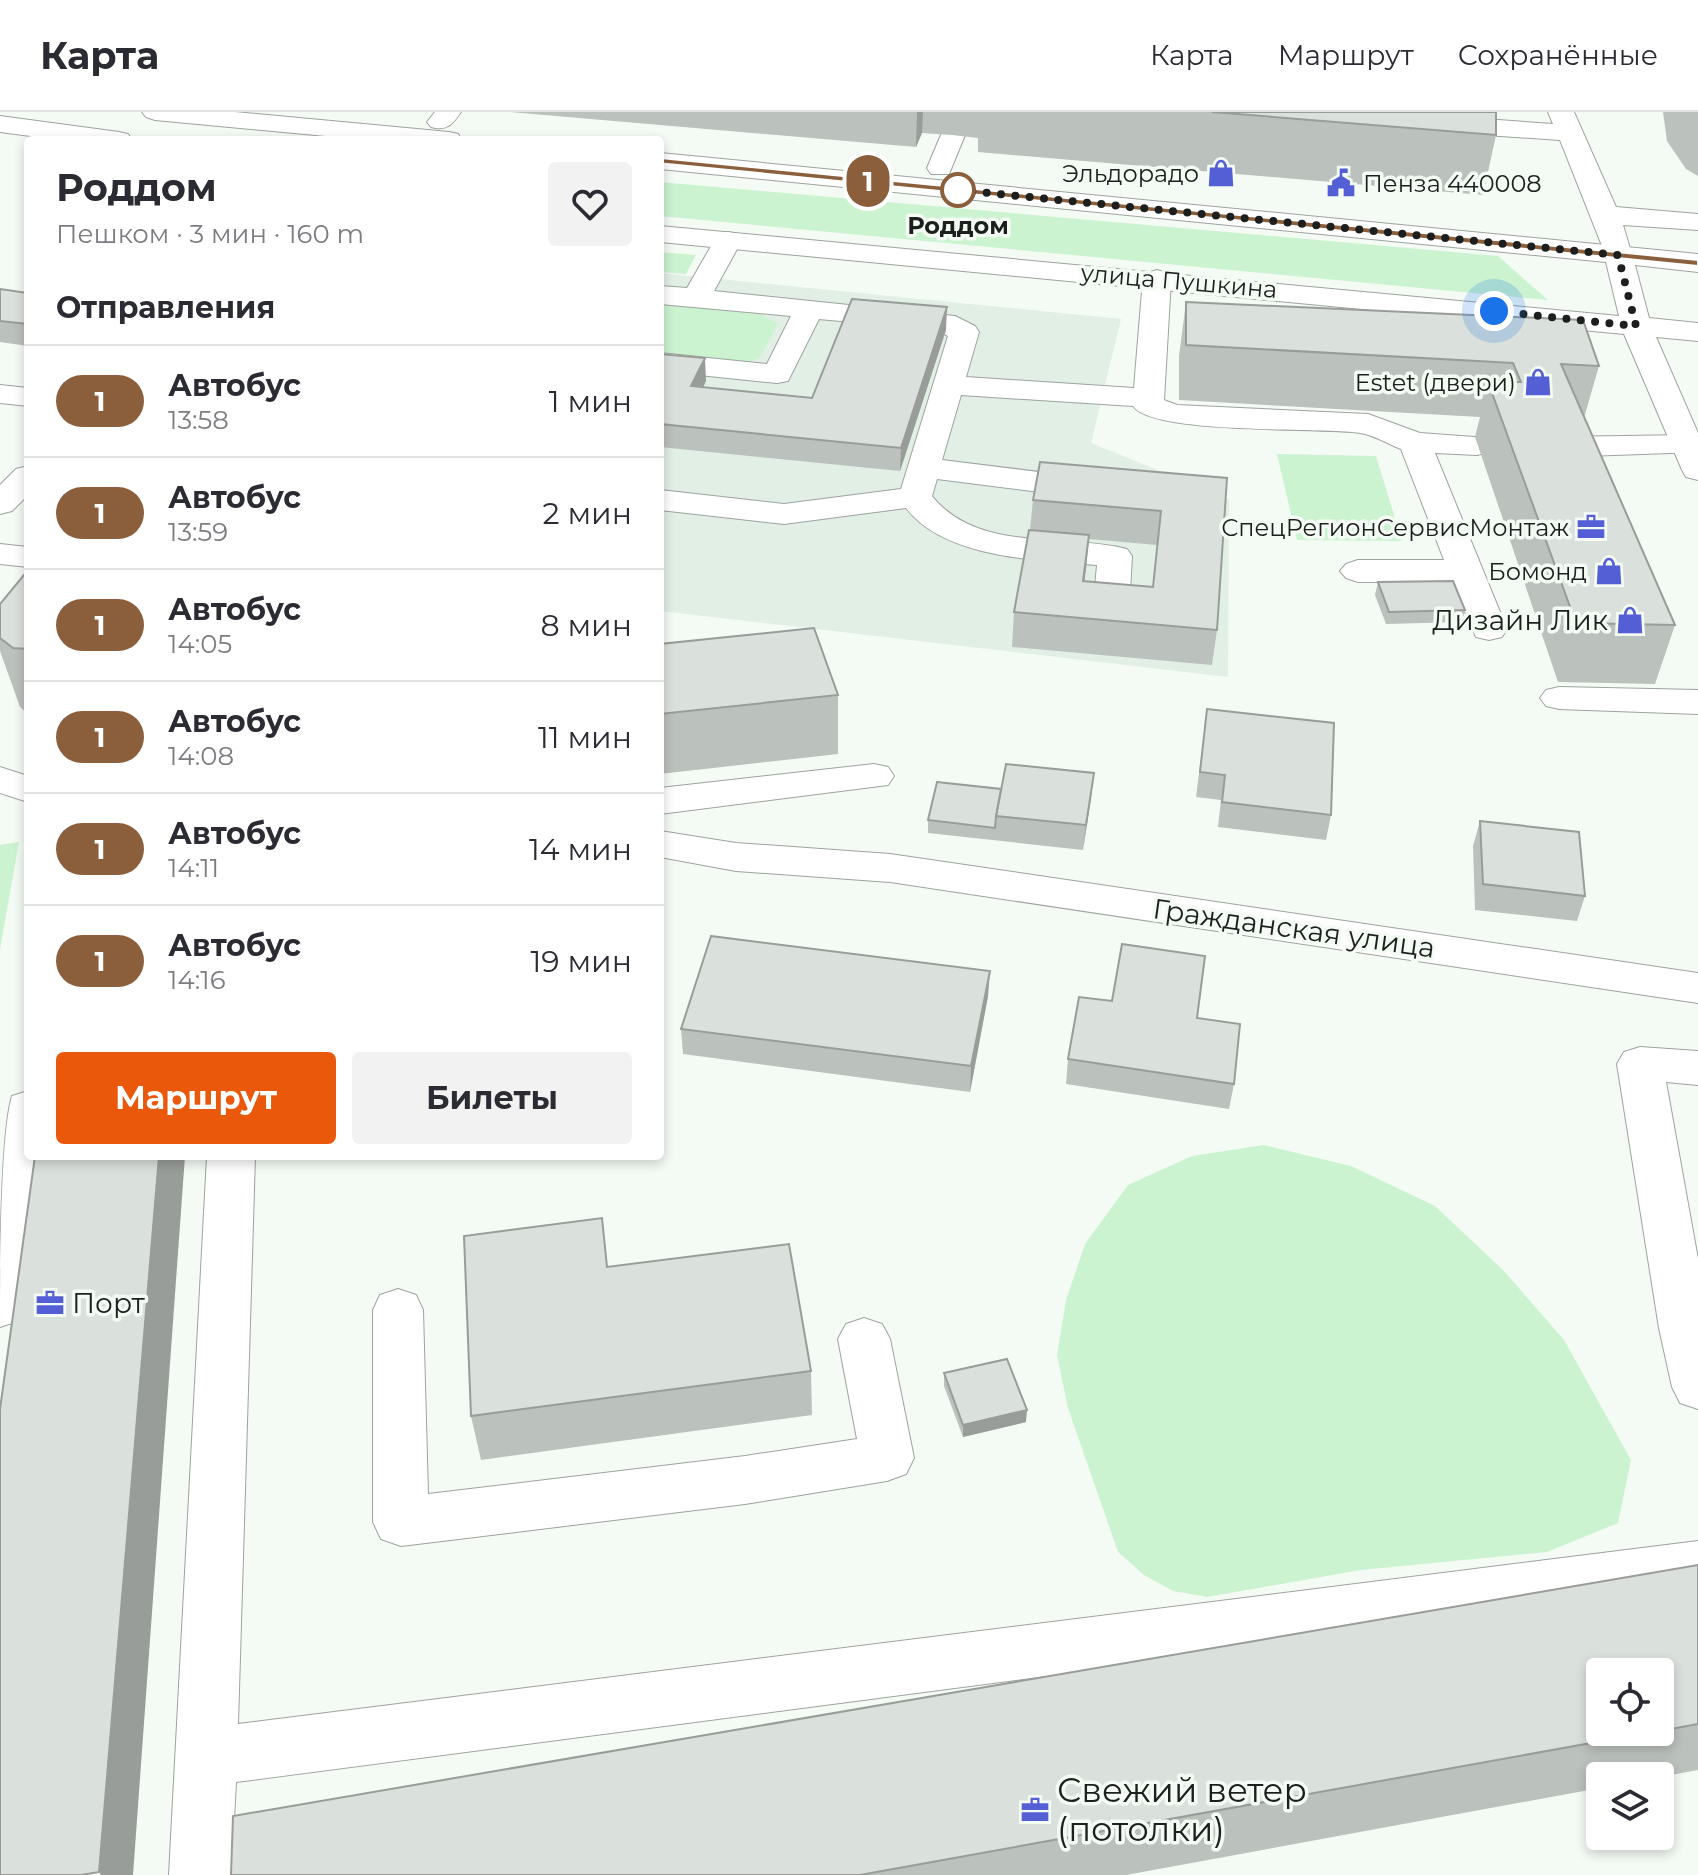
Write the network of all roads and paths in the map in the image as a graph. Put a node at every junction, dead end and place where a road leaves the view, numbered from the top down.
1 (155, 112) edge
2 (1401, 112) edge
3 (1565, 123) edge
4 (0, 124) edge
5 (445, 125) edge
6 (952, 135) dead end
7 (89, 136) edge
8 (377, 136) edge
9 (391, 136) edge
10 (664, 161) edge
11 (940, 168) dead end
12 (1606, 215) junction
13 (1698, 222) edge
14 (664, 234) edge
15 (728, 240) junction
16 (1618, 255) junction
17 (1698, 263) edge
18 (1157, 279) junction
19 (664, 295) edge
20 (696, 298) junction
21 (809, 309) junction
22 (1636, 326) junction
23 (1698, 332) edge
24 (664, 362) edge
25 (949, 385) junction
26 (0, 394) edge
27 (24, 397) edge
28 (1149, 398) junction
29 (1415, 443) junction
30 (1477, 445) dead end
31 (1558, 447) edge
32 (1692, 457) edge
33 (24, 480) edge
34 (920, 482) junction
35 (1129, 494) edge
36 (664, 500) edge
37 (0, 504) edge
38 (0, 554) edge
39 (24, 557) edge
40 (1358, 571) dead end
41 (1466, 571) junction
42 (1111, 610) edge
43 (1489, 629) dead end
44 (1559, 698) dead end
45 (1698, 702) edge
46 (874, 776) dead end
47 (0, 780) edge
48 (24, 788) edge
49 (664, 801) edge
50 (24, 812) edge
51 (0, 815) edge
52 (664, 845) edge
53 (1698, 988) edge
54 (1698, 1068) edge
55 (24, 1136) edge
56 (231, 1160) edge
57 (0, 1306) edge
58 (398, 1310) dead end
59 (864, 1339) dead end
60 (1698, 1387) edge
61 (1698, 1566) edge
62 (207, 1757) junction
63 (200, 1875) edge

1 - 8 main road
2 - 3 main road
3 - 12 main road
4 - 7 main road
5 - 9 main road
6 - 11 main road
10 - 16 main road
12 - 13 main road
12 - 16 main road
14 - 15 main road, улица Пушкина
15 - 18 main road, улица Пушкина
15 - 20 main road
16 - 17 main road
16 - 22 main road
18 - 22 main road, улица Пушкина
18 - 28 main road
19 - 20 main road
20 - 21 main road
21 - 24 main road
21 - 25 main road
22 - 23 main road, улица Пушкина
22 - 32 main road
25 - 28 main road
25 - 34 main road
26 - 27 main road
28 - 29 main road
29 - 30 main road
29 - 41 main road
31 - 32 main road
33 - 37 main road
34 - 35 main road
34 - 36 main road
34 - 42 main road
38 - 39 main road
40 - 41 main road
41 - 43 main road
44 - 45 main road
46 - 49 main road
47 - 48 main road
50 - 51 main road
52 - 53 main road, Гражданская улица
54 - 60 main road
55 - 57 main road
56 - 62 main road
58 - 59 main road
61 - 62 main road
62 - 63 main road

